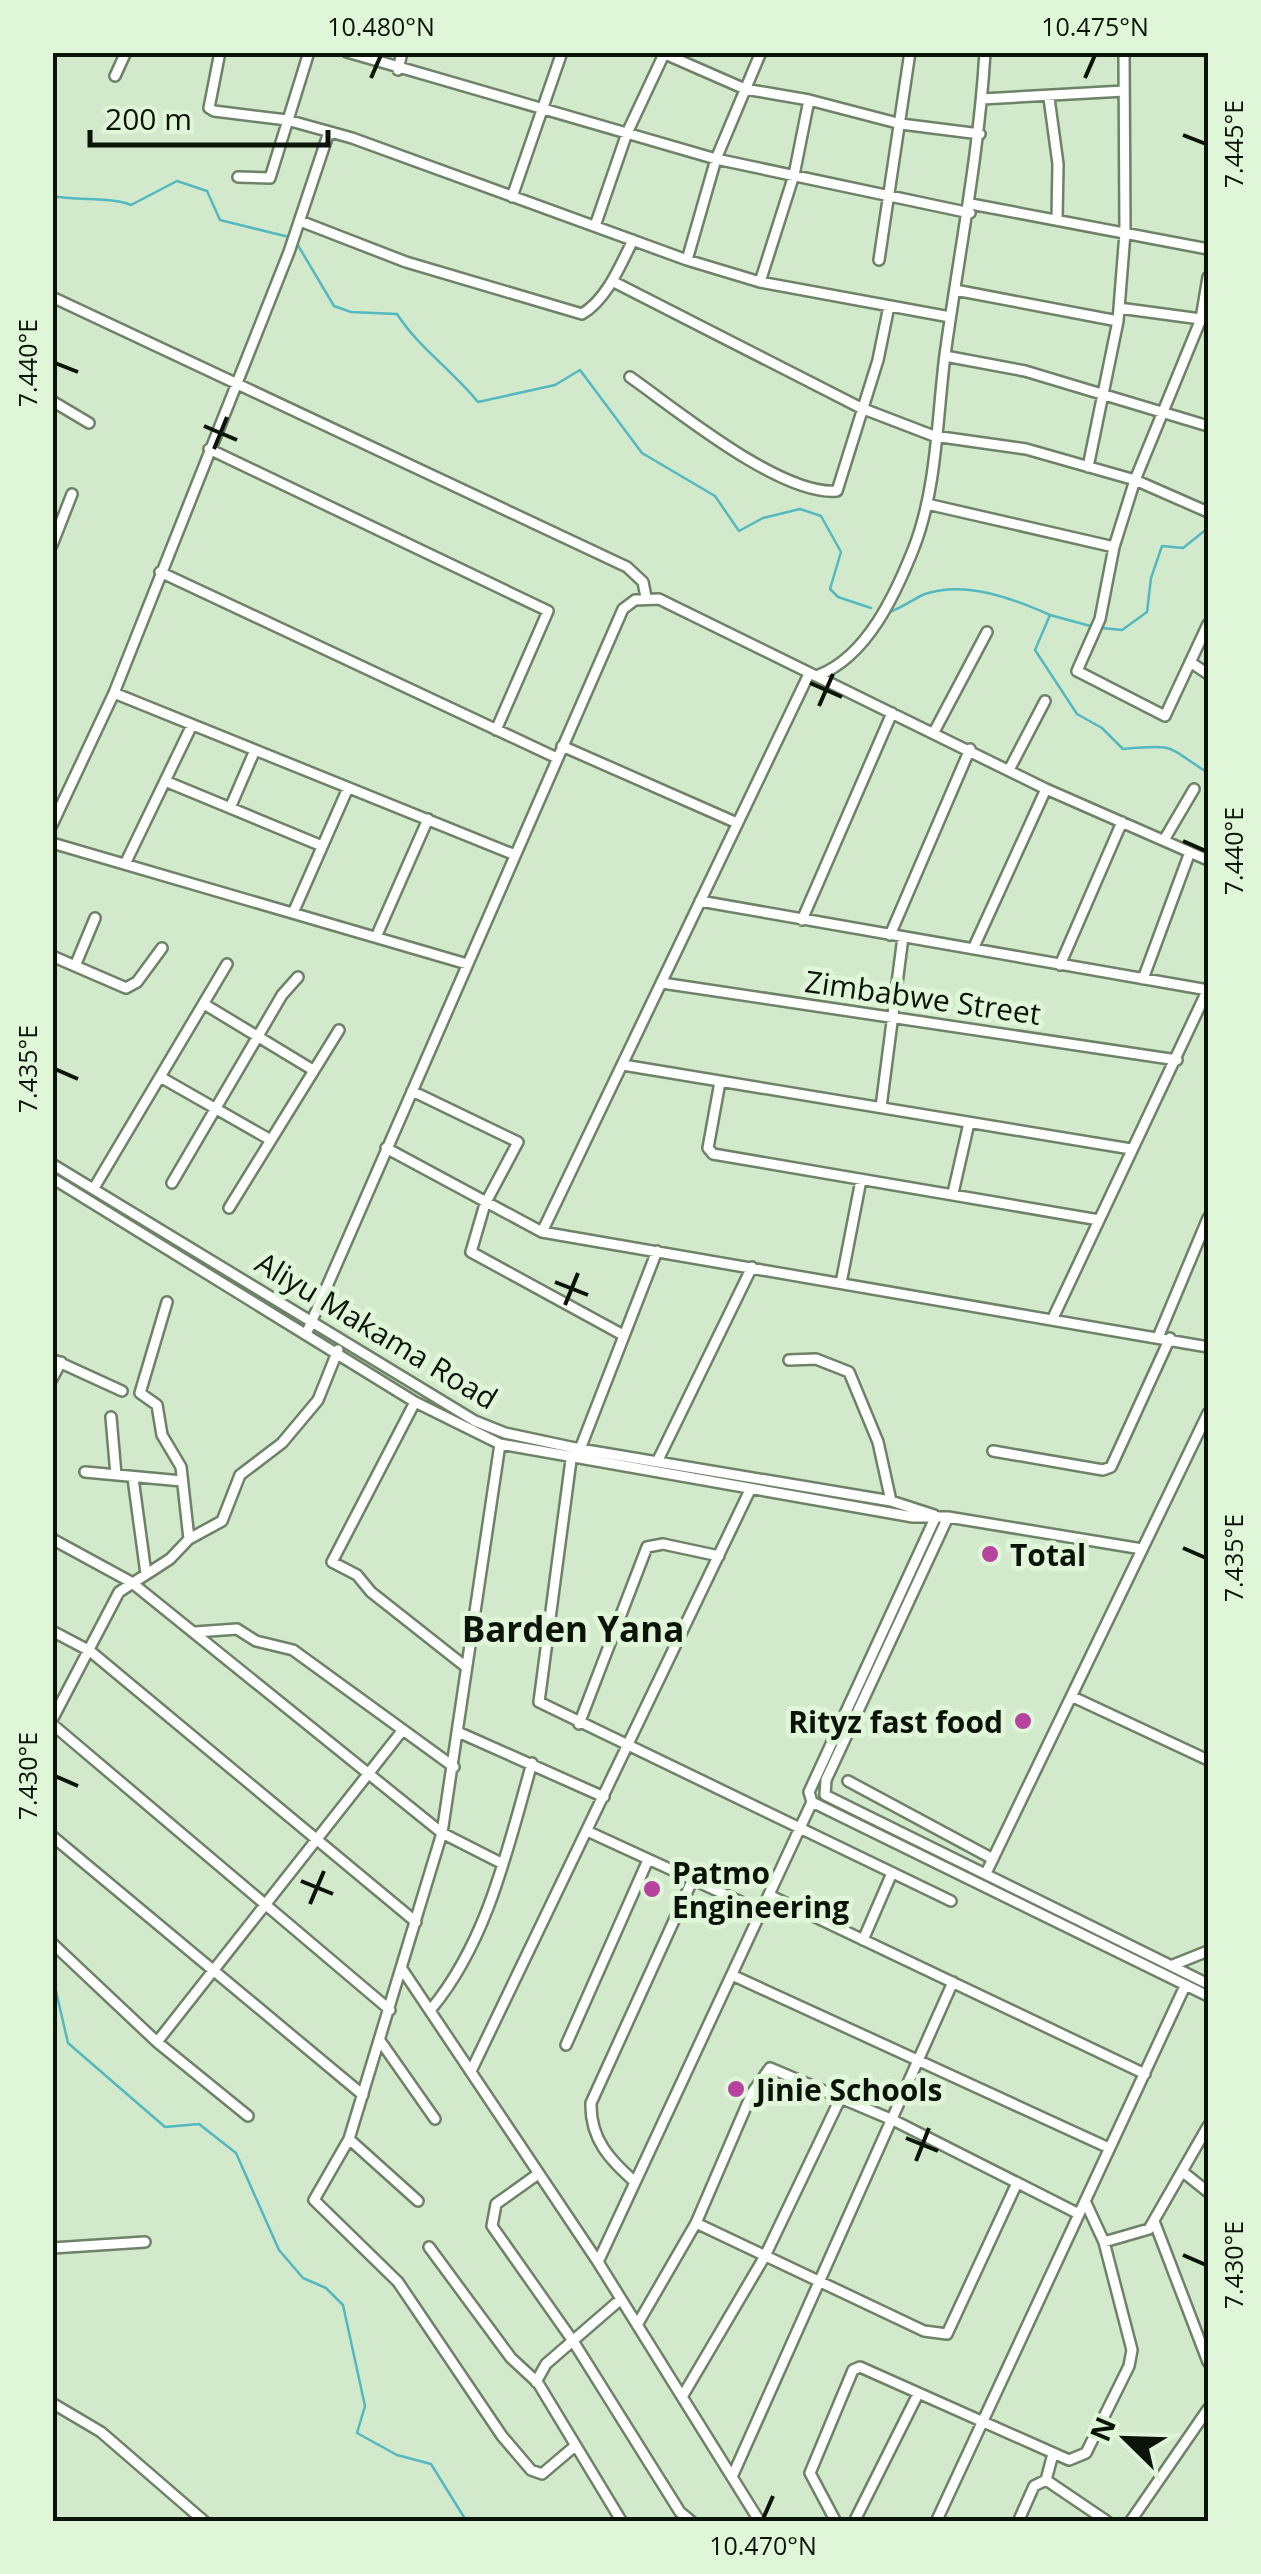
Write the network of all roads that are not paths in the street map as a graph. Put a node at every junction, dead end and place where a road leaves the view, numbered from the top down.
1 (126, 52) edge
2 (220, 52) edge
3 (309, 52) edge
4 (347, 52) edge
5 (402, 52) edge
6 (562, 52) edge
7 (761, 52) edge
8 (910, 52) edge
9 (985, 52) edge
10 (1124, 52) edge
11 (665, 53) edge
12 (398, 70) junction
13 (115, 76) dead end
14 (744, 89) junction
15 (1124, 91) junction
16 (1049, 98) junction
17 (982, 99) junction
18 (810, 100) junction
19 (540, 107) junction
20 (287, 120) junction
21 (900, 124) junction
22 (329, 132) junction
23 (628, 133) junction
24 (980, 134) junction
25 (716, 159) junction
26 (794, 175) junction
27 (238, 177) dead end
28 (886, 192) junction
29 (512, 197) junction
30 (971, 208) junction
31 (1057, 219) junction
32 (298, 226) junction
33 (595, 226) junction
34 (1125, 233) junction
35 (633, 240) junction
36 (1208, 249) edge
37 (686, 260) junction
38 (879, 260) dead end
39 (1208, 277) edge
40 (612, 282) junction
41 (760, 282) junction
42 (955, 290) junction
43 (52, 298) edge
44 (888, 306) junction
45 (1119, 308) junction
46 (950, 318) junction
47 (1118, 320) junction
48 (1205, 320) edge
49 (945, 356) junction
50 (630, 377) dead end
51 (234, 384) junction
52 (1104, 394) junction
53 (52, 401) edge
54 (861, 408) junction
55 (1164, 411) junction
56 (89, 423) dead end
57 (1208, 426) edge
58 (934, 436) junction
59 (208, 449) junction
60 (1088, 467) junction
61 (1134, 480) junction
62 (72, 494) dead end
63 (926, 504) junction
64 (1208, 512) edge
65 (52, 545) edge
66 (1114, 547) junction
67 (160, 572) junction
68 (646, 598) junction
69 (1208, 624) edge
70 (986, 632) dead end
71 (1190, 662) junction
72 (814, 674) junction
73 (1208, 674) edge
74 (114, 693) junction
75 (1046, 701) dead end
76 (892, 713) junction
77 (192, 725) junction
78 (496, 730) junction
79 (934, 732) junction
80 (562, 746) junction
81 (970, 749) junction
82 (255, 750) junction
83 (557, 758) junction
84 (1009, 770) junction
85 (165, 781) junction
86 (348, 788) junction
87 (1046, 789) junction
88 (1194, 789) dead end
89 (230, 808) junction
90 (428, 819) junction
91 (1122, 822) junction
92 (737, 823) junction
93 (52, 826) edge
94 (1164, 840) junction
95 (52, 843) edge
96 (322, 846) junction
97 (1190, 852) junction
98 (515, 855) junction
99 (1208, 860) edge
100 (124, 864) junction
101 (700, 901) junction
102 (293, 913) junction
103 (96, 918) dead end
104 (802, 920) junction
105 (890, 935) junction
106 (376, 937) junction
107 (903, 937) junction
108 (162, 948) dead end
109 (973, 950) junction
110 (54, 959) edge
111 (227, 964) dead end
112 (467, 964) junction
113 (1060, 965) junction
114 (74, 966) junction
115 (298, 977) dead end
116 (1143, 979) junction
117 (662, 983) junction
118 (1208, 990) edge
119 (204, 1004) junction
120 (893, 1018) junction
121 (339, 1030) dead end
122 (258, 1036) junction
123 (1176, 1060) junction
124 (623, 1065) junction
125 (314, 1070) junction
126 (162, 1078) junction
127 (720, 1082) junction
128 (412, 1091) junction
129 (215, 1108) junction
130 (881, 1108) junction
131 (969, 1123) junction
132 (269, 1139) junction
133 (386, 1148) junction
134 (1132, 1149) junction
135 (52, 1164) edge
136 (52, 1178) edge
137 (860, 1180) junction
138 (172, 1184) dead end
139 (94, 1188) junction
140 (953, 1193) junction
141 (485, 1204) junction
142 (228, 1208) dead end
143 (1208, 1218) edge
144 (1099, 1220) junction
145 (542, 1232) junction
146 (657, 1251) junction
147 (752, 1267) junction
148 (841, 1282) junction
149 (167, 1302) dead end
150 (1053, 1318) junction
151 (312, 1321) junction
152 (307, 1332) junction
153 (623, 1334) junction
154 (1164, 1336) junction
155 (1208, 1347) edge
156 (338, 1350) junction
157 (57, 1360) edge
158 (788, 1360) dead end
159 (52, 1379) edge
160 (122, 1391) dead end
161 (414, 1402) junction
162 (1208, 1413) edge
163 (111, 1417) dead end
164 (1203, 1435) edge
165 (500, 1444) junction
166 (580, 1449) junction
167 (993, 1451) dead end
168 (571, 1460) junction
169 (658, 1462) junction
170 (86, 1472) dead end
171 (116, 1475) junction
172 (133, 1478) junction
173 (182, 1481) junction
174 (750, 1490) junction
175 (891, 1501) junction
176 (936, 1516) junction
177 (948, 1517) junction
178 (52, 1539) edge
179 (189, 1539) junction
180 (1142, 1549) junction
181 (719, 1556) junction
182 (146, 1574) junction
183 (131, 1582) junction
184 (52, 1630) edge
185 (196, 1632) junction
186 (90, 1651) junction
187 (466, 1667) junction
188 (1073, 1697) junction
189 (847, 1706) junction
190 (858, 1711) junction
191 (52, 1722) edge
192 (579, 1724) junction
193 (402, 1731) junction
194 (458, 1732) junction
195 (629, 1748) junction
196 (1208, 1760) edge
197 (532, 1764) junction
198 (454, 1768) junction
199 (368, 1775) junction
200 (848, 1782) dead end
201 (604, 1798) junction
202 (812, 1802) junction
203 (799, 1828) junction
204 (588, 1832) junction
205 (442, 1833) junction
206 (52, 1836) edge
207 (318, 1840) junction
208 (993, 1859) junction
209 (648, 1860) junction
210 (503, 1864) junction
211 (987, 1871) junction
212 (892, 1873) junction
213 (692, 1880) junction
214 (768, 1895) junction
215 (951, 1902) dead end
216 (1049, 1903) junction
217 (268, 1906) junction
218 (761, 1911) junction
219 (1044, 1916) junction
220 (416, 1922) junction
221 (863, 1940) junction
222 (52, 1943) edge
223 (1208, 1951) edge
224 (1173, 1965) junction
225 (402, 1969) junction
226 (213, 1972) junction
227 (734, 1976) junction
228 (953, 1982) junction
229 (1208, 1984) edge
230 (1185, 1986) junction
231 (1208, 1996) edge
232 (432, 2008) junction
233 (390, 2010) junction
234 (157, 2042) junction
235 (381, 2042) junction
236 (566, 2045) dead end
237 (921, 2061) junction
238 (472, 2069) junction
239 (1145, 2074) junction
240 (362, 2095) junction
241 (841, 2097) junction
242 (248, 2116) dead end
243 (436, 2119) dead end
244 (894, 2121) junction
245 (1208, 2131) edge
246 (349, 2139) junction
247 (1109, 2148) junction
248 (1183, 2172) junction
249 (538, 2174) junction
250 (635, 2182) junction
251 (1017, 2183) junction
252 (1208, 2192) edge
253 (418, 2201) dead end
254 (1085, 2201) junction
255 (1079, 2214) junction
256 (1154, 2221) junction
257 (696, 2223) junction
258 (145, 2242) dead end
259 (1104, 2242) junction
260 (429, 2247) dead end
261 (52, 2248) edge
262 (765, 2256) junction
263 (598, 2262) junction
264 (821, 2282) junction
265 (621, 2299) junction
266 (637, 2325) junction
267 (573, 2341) junction
268 (1208, 2362) edge
269 (536, 2382) junction
270 (918, 2394) junction
271 (682, 2397) junction
272 (52, 2403) edge
273 (1208, 2409) edge
274 (981, 2424) junction
275 (575, 2446) junction
276 (1053, 2454) junction
277 (732, 2477) junction
278 (1046, 2480) junction
279 (758, 2518) edge
280 (205, 2522) edge
281 (622, 2522) edge
282 (692, 2522) edge
283 (744, 2522) edge
284 (836, 2522) edge
285 (854, 2522) edge
286 (936, 2522) edge
287 (1018, 2522) edge
288 (1108, 2522) edge
289 (1130, 2522) edge

1 - 13 street
2 - 20 street
3 - 20 street
4 - 12 street
5 - 12 street
6 - 19 street
7 - 14 street
8 - 21 street
9 - 17 street
10 - 15 street
11 - 14 street
11 - 23 street
12 - 19 street
14 - 18 street
14 - 25 street
15 - 16 street
15 - 34 street
16 - 17 street
16 - 31 street
17 - 24 street
18 - 21 street
18 - 26 street
19 - 23 street
19 - 29 street
20 - 22 street
20 - 27 street
21 - 24 street
21 - 28 street
22 - 29 street
22 - 32 street
23 - 25 street
23 - 33 street
24 - 30 street
25 - 26 street
25 - 37 street
26 - 28 street
26 - 41 street
28 - 30 street
28 - 38 street
29 - 33 street
30 - 31 street
30 - 42 street
31 - 34 street
32 - 40 street
32 - 51 street
33 - 35 street
34 - 36 street
34 - 45 street
35 - 37 street
35 - 40 street
37 - 41 street
39 - 48 street
40 - 54 street
41 - 44 street
42 - 46 street
42 - 47 street
43 - 51 street
44 - 46 street
44 - 54 street
45 - 47 street
45 - 48 street
46 - 49 street
47 - 52 street
48 - 55 street
49 - 52 street
49 - 58 street
50 - 54 street
51 - 59 street
51 - 68 street
52 - 55 street
52 - 60 street
53 - 56 street
54 - 58 street
55 - 57 street
55 - 61 street
58 - 60 street
58 - 63 street
59 - 67 street
59 - 78 street
60 - 61 street
61 - 64 street
61 - 66 street
62 - 65 street
63 - 66 street
63 - 72 street
66 - 71 street
67 - 74 street
67 - 78 street
68 - 72 street
68 - 80 street
69 - 71 street
70 - 79 street
71 - 73 street
72 - 76 street
72 - 92 street
74 - 77 street
74 - 93 street
75 - 84 street
76 - 79 street
76 - 104 street
77 - 82 street
77 - 85 street
78 - 83 street
79 - 81 street
80 - 83 street
80 - 92 street
81 - 84 street
81 - 105 street
82 - 86 street
82 - 89 street
83 - 98 street
84 - 87 street
85 - 89 street
85 - 100 street
86 - 90 street
86 - 96 street
87 - 91 street
87 - 109 street
88 - 94 street
89 - 96 street
90 - 98 street
90 - 106 street
91 - 94 street
91 - 113 street
92 - 101 street
94 - 97 street
95 - 100 street
96 - 102 street
97 - 99 street
97 - 116 street
98 - 112 street
100 - 102 street
101 - 104 street
101 - 117 street
102 - 106 street
103 - 114 street
104 - 105 street
105 - 107 street
106 - 112 street
107 - 109 street
107 - 120 street
108 - 114 street
109 - 113 street
110 - 114 street
111 - 119 street
112 - 128 street
113 - 116 street
115 - 122 street
116 - 118 street
117 - 120 street, Zimbabwe Street
117 - 124 street
118 - 123 street
119 - 122 street
119 - 126 street
120 - 123 street, Zimbabwe Street
120 - 130 street
121 - 125 street
122 - 125 street
122 - 129 street
123 - 134 street
124 - 127 street
124 - 145 street
125 - 132 street
126 - 129 street
126 - 139 street
127 - 130 street
127 - 137 street
128 - 133 street
128 - 141 street
129 - 132 street
129 - 138 street
130 - 131 street
131 - 134 street
131 - 140 street
132 - 142 street
133 - 141 street
133 - 151 street
134 - 144 street
135 - 139 street, Aliyu Makama Road
136 - 152 street, Aliyu Makama Road
137 - 140 street
137 - 148 street
139 - 151 street, Aliyu Makama Road
140 - 144 street
141 - 145 street
141 - 153 street
143 - 154 street
144 - 150 street
145 - 146 street
146 - 147 street
146 - 153 street
147 - 148 street
147 - 169 street
148 - 150 street
149 - 173 street
150 - 154 street
151 - 152 street
151 - 166 street, Aliyu Makama Road
152 - 156 street, Aliyu Makama Road
153 - 166 street
154 - 155 street
154 - 167 street
156 - 161 street, Aliyu Makama Road
156 - 179 street
157 - 159 street
157 - 160 street
158 - 175 street
161 - 165 street, Aliyu Makama Road
161 - 187 street
162 - 164 street
163 - 171 street
164 - 180 street
165 - 168 street, Aliyu Makama Road
165 - 187 street
166 - 169 street, Aliyu Makama Road
168 - 174 street, Aliyu Makama Road
168 - 192 street
169 - 175 street, Aliyu Makama Road
170 - 171 street
171 - 172 street
172 - 173 street
172 - 182 street
173 - 179 street
174 - 176 street, Aliyu Makama Road
174 - 181 street
175 - 176 street, Aliyu Makama Road
176 - 177 street, Aliyu Makama Road
176 - 189 street
177 - 180 street, Aliyu Makama Road
177 - 190 street
178 - 183 street
179 - 182 street
180 - 188 street
181 - 192 street
181 - 195 street
182 - 183 street
183 - 185 street
183 - 186 street
184 - 186 street
185 - 193 street
185 - 199 street
186 - 191 street
186 - 207 street
187 - 194 street
188 - 196 street
188 - 208 street
189 - 190 street
189 - 202 street
190 - 211 street
191 - 217 street
192 - 195 street
193 - 198 street
193 - 199 street
194 - 197 street
194 - 198 street
195 - 201 street
195 - 203 street
197 - 201 street
197 - 210 street
198 - 205 street
199 - 205 street
199 - 207 street
200 - 208 street
201 - 204 street
202 - 203 street
202 - 219 street
203 - 212 street
203 - 214 street
204 - 209 street
204 - 238 street
205 - 210 street
205 - 220 street
206 - 226 street
207 - 217 street
207 - 220 street
208 - 211 street
209 - 213 street
209 - 236 street
210 - 232 street
211 - 216 street
212 - 215 street
212 - 221 street
213 - 218 street
213 - 250 street
214 - 218 street
214 - 221 street
216 - 219 street
216 - 224 street
217 - 226 street
217 - 233 street
218 - 227 street
219 - 230 street
220 - 225 street
221 - 228 street
222 - 234 street
223 - 224 street
224 - 229 street
225 - 232 street
225 - 233 street
226 - 234 street
226 - 240 street
227 - 237 street
227 - 250 street
228 - 237 street
228 - 239 street
230 - 231 street
230 - 239 street
232 - 238 street
233 - 235 street
234 - 242 street
235 - 240 street
235 - 243 street
237 - 244 street
237 - 247 street
238 - 249 street
239 - 247 street
240 - 246 street
241 - 244 street
241 - 257 street
241 - 262 street
244 - 251 street
244 - 264 street
245 - 248 street
246 - 253 street
246 - 275 street
247 - 254 street
248 - 252 street
248 - 256 street
249 - 263 street
249 - 267 street
250 - 263 street
251 - 255 street
251 - 264 street
254 - 255 street
254 - 259 street
255 - 274 street
256 - 259 street
256 - 268 street
257 - 262 street
257 - 266 street
258 - 261 street
259 - 276 street
260 - 269 street
262 - 264 street
262 - 271 street
263 - 265 street
264 - 277 street
265 - 266 street
265 - 267 street
266 - 271 street
267 - 269 street
267 - 282 street
269 - 275 street
270 - 274 street
270 - 284 street
270 - 285 street
271 - 277 street
272 - 280 street
273 - 289 street
274 - 276 street
274 - 286 street
275 - 281 street
276 - 278 street
277 - 279 street
278 - 287 street
278 - 288 street
279 - 283 street

